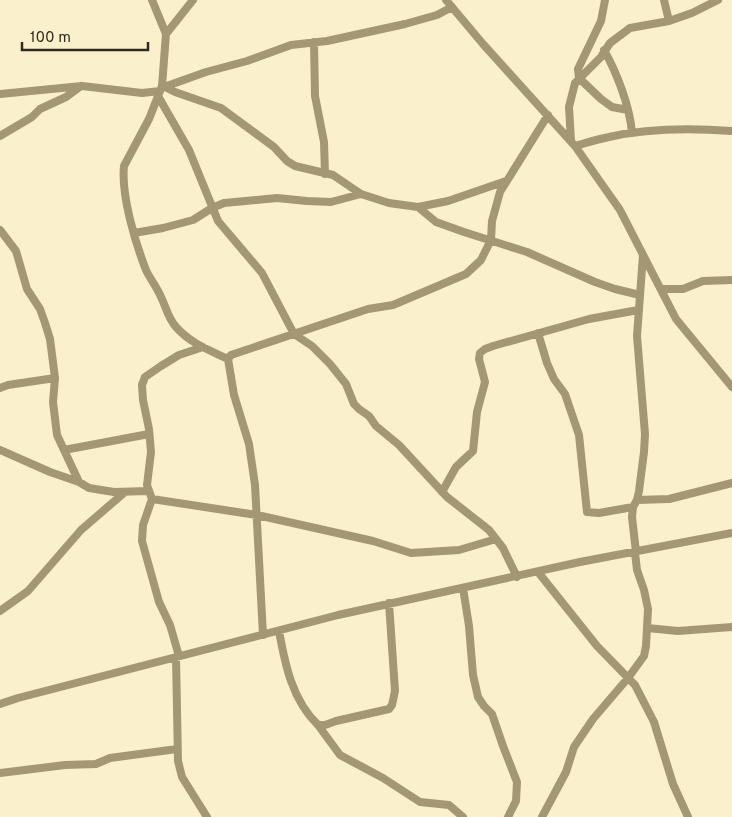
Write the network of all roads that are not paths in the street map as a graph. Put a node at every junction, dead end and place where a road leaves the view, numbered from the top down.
1 (152, 0) edge
2 (192, 0) edge
3 (446, 0) edge
4 (605, 0) edge
5 (664, 0) edge
6 (718, 0) edge
7 (452, 8) junction
8 (669, 21) junction
9 (166, 34) junction
10 (314, 42) junction
11 (604, 50) junction
12 (579, 78) junction
13 (82, 86) junction
14 (162, 90) junction
15 (0, 94) edge
16 (628, 110) junction
17 (548, 115) junction
18 (732, 131) edge
19 (632, 133) junction
20 (0, 136) edge
21 (573, 144) junction
22 (325, 174) junction
23 (506, 181) junction
24 (361, 194) junction
25 (418, 207) junction
26 (212, 208) junction
27 (0, 230) edge
28 (134, 233) junction
29 (490, 240) junction
30 (643, 255) junction
31 (732, 280) edge
32 (661, 289) junction
33 (640, 295) junction
34 (638, 310) junction
35 (538, 333) junction
36 (294, 334) junction
37 (203, 347) junction
38 (228, 359) junction
39 (55, 378) junction
40 (732, 387) edge
41 (0, 388) edge
42 (149, 434) junction
43 (0, 450) edge
44 (64, 450) junction
45 (79, 482) junction
46 (732, 483) edge
47 (148, 491) junction
48 (125, 492) junction
49 (442, 492) junction
50 (152, 499) junction
51 (635, 504) junction
52 (257, 516) junction
53 (732, 533) edge
54 (496, 539) junction
55 (635, 552) junction
56 (538, 572) junction
57 (517, 577) junction
58 (463, 588) junction
59 (389, 604) junction
60 (0, 611) edge
61 (732, 627) edge
62 (647, 628) junction
63 (279, 631) junction
64 (263, 635) junction
65 (178, 657) junction
66 (628, 678) junction
67 (0, 704) edge
68 (318, 724) junction
69 (177, 749) junction
70 (0, 773) edge
71 (207, 817) edge
72 (463, 817) edge
73 (508, 817) edge
74 (542, 817) edge
75 (688, 817) edge

1 - 9 street
2 - 9 street
3 - 7 street
4 - 12 street
5 - 8 street
6 - 8 street
7 - 10 street
7 - 17 street
8 - 11 street
9 - 14 street
10 - 14 street
10 - 22 street
11 - 12 street
11 - 16 street
12 - 16 street
12 - 21 street
13 - 14 street
13 - 15 street
13 - 20 street
14 - 22 street
14 - 26 street
14 - 28 street
16 - 19 street
17 - 21 street
17 - 23 street
18 - 19 street
19 - 21 street
21 - 30 street
22 - 24 street
23 - 25 street
23 - 29 street
24 - 25 street
24 - 26 street
25 - 29 street
26 - 28 street
26 - 36 street
27 - 39 street
28 - 37 street
29 - 33 street
29 - 36 street
30 - 32 street
30 - 33 street
31 - 32 street
32 - 40 street
33 - 34 street
34 - 35 street
34 - 51 street
35 - 49 street
35 - 51 street
36 - 38 street
36 - 49 street
37 - 38 street
37 - 42 street
38 - 52 street
39 - 41 street
39 - 44 street
42 - 44 street
42 - 47 street
43 - 45 street
44 - 45 street
45 - 48 street
46 - 51 street
47 - 48 street
47 - 50 street
48 - 60 street
49 - 54 street
50 - 52 street
50 - 65 street
51 - 55 street
52 - 54 street
52 - 64 street
53 - 55 street
54 - 57 street
55 - 56 street
55 - 62 street
56 - 57 street
56 - 66 street
57 - 58 street
58 - 59 street
58 - 73 street
59 - 63 street
59 - 68 street
61 - 62 street
62 - 66 street
63 - 64 street
63 - 68 street
64 - 65 street
65 - 67 street
65 - 69 street
66 - 74 street
66 - 75 street
68 - 72 street
69 - 70 street
69 - 71 street

